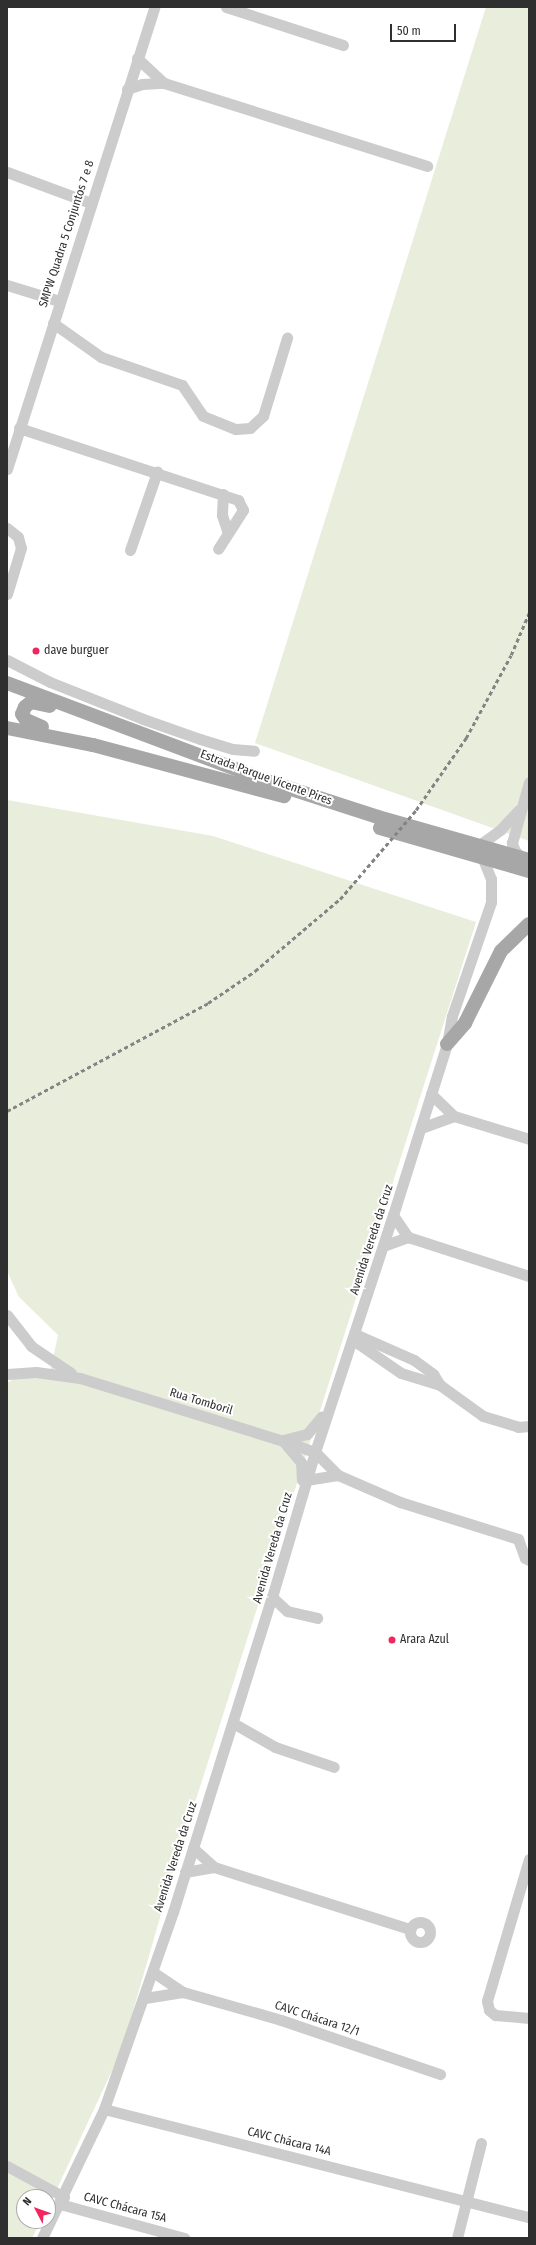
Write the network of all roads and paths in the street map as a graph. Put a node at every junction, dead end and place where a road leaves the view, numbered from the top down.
1 (154, 7) edge
2 (226, 7) edge
3 (344, 46) dead end
4 (137, 58) junction
5 (164, 83) junction
6 (127, 89) junction
7 (427, 166) dead end
8 (7, 172) edge
9 (91, 203) junction
10 (7, 285) edge
11 (59, 301) junction
12 (53, 323) junction
13 (287, 338) dead end
14 (19, 428) junction
15 (9, 454) edge
16 (7, 469) edge
17 (157, 472) junction
18 (223, 494) junction
19 (7, 528) edge
20 (228, 533) junction
21 (218, 549) dead end
22 (130, 550) dead end
23 (7, 594) edge
24 (7, 660) edge
25 (7, 683) edge
26 (116, 723) junction
27 (7, 728) edge
28 (93, 745) junction
29 (254, 751) dead end
30 (529, 782) edge
31 (520, 809) junction
32 (480, 852) junction
33 (527, 863) edge
34 (529, 924) edge
35 (447, 1044) junction
36 (431, 1094) junction
37 (454, 1116) junction
38 (421, 1128) junction
39 (529, 1140) edge
40 (393, 1215) junction
41 (408, 1238) junction
42 (383, 1246) junction
43 (529, 1276) edge
44 (7, 1315) edge
45 (354, 1337) junction
46 (7, 1374) edge
47 (80, 1378) junction
48 (440, 1385) junction
49 (332, 1397) junction
50 (529, 1426) edge
51 (282, 1440) junction
52 (315, 1452) junction
53 (338, 1475) junction
54 (306, 1480) junction
55 (294, 1521) junction
56 (529, 1560) edge
57 (272, 1597) junction
58 (287, 1611) junction
59 (266, 1618) junction
60 (317, 1618) dead end
61 (233, 1723) junction
62 (334, 1767) dead end
63 (193, 1848) junction
64 (529, 1858) edge
65 (214, 1867) junction
66 (186, 1872) junction
67 (431, 1936) dead end
68 (153, 1972) junction
69 (183, 1992) junction
70 (145, 1998) junction
71 (529, 2018) edge
72 (440, 2074) dead end
73 (104, 2109) junction
74 (481, 2143) dead end
75 (7, 2166) edge
76 (71, 2182) junction
77 (49, 2189) joint
78 (56, 2195) edge
79 (62, 2200) junction
80 (467, 2201) junction
81 (56, 2212) edge
82 (529, 2217) edge
83 (47, 2229) edge
84 (42, 2238) edge
85 (184, 2238) edge
86 (457, 2238) edge

1 - 4 street, SMPW Quadra 5 Conjuntos 7 e 8
2 - 3 street
4 - 5 street
4 - 6 street, SMPW Quadra 5 Conjuntos 7 e 8
5 - 6 street
5 - 7 street
6 - 9 street, SMPW Quadra 5 Conjuntos 7 e 8
8 - 9 street
9 - 11 street, SMPW Quadra 5 Conjuntos 7 e 8
10 - 11 street
11 - 12 street, SMPW Quadra 5 Conjuntos 7 e 8
12 - 13 street
12 - 14 street, SMPW Quadra 5 Conjuntos 7 e 8
14 - 15 street, SMPW Quadra 5 Conjuntos 7 e 8
14 - 17 street
15 - 16 street, SMPW Quadra 5 Conjuntos 7 e 8
17 - 18 street
17 - 22 street
18 - 20 street
18 - 20 street
19 - 23 street
20 - 21 street
24 - 29 street
25 - 26 main road, Estrada Parque Vicente Pires
26 - 28 main road
26 - 32 main road, Estrada Parque Vicente Pires
27 - 28 main road, Estrada Parque Vicente Pires
28 - 32 main road, Estrada Parque Vicente Pires
30 - 31 street
31 - 32 street
31 - 33 street
32 - 33 main road, Estrada Parque Vicente Pires
32 - 35 street, Avenida Vereda da Cruz
34 - 35 main road
35 - 36 street, Avenida Vereda da Cruz
36 - 37 street
36 - 38 street, Avenida Vereda da Cruz
37 - 38 street
37 - 39 street
38 - 40 street, Avenida Vereda da Cruz
40 - 41 street
40 - 42 street, Avenida Vereda da Cruz
41 - 42 street
41 - 43 street
42 - 45 street, Avenida Vereda da Cruz
44 - 47 street, Rua Tomboril
45 - 48 street
45 - 48 street
45 - 49 street, Avenida Vereda da Cruz
46 - 47 street, Rua Tomboril
47 - 51 street, Rua Tomboril
48 - 50 street
49 - 51 street
49 - 52 street, Avenida Vereda da Cruz
51 - 52 street, Rua Tomboril
51 - 55 street
52 - 53 street
52 - 54 street, Avenida Vereda da Cruz
53 - 54 street
53 - 56 street
54 - 55 street, Avenida Vereda da Cruz
55 - 57 street, Avenida Vereda da Cruz
57 - 58 street
57 - 59 street, Avenida Vereda da Cruz
58 - 59 street
58 - 60 street
59 - 61 street, Avenida Vereda da Cruz
61 - 62 street
61 - 63 street, Avenida Vereda da Cruz
63 - 65 street
63 - 66 street, Avenida Vereda da Cruz
64 - 71 street
65 - 66 street
65 - 67 street
66 - 68 street, Avenida Vereda da Cruz
68 - 69 street, CAVC Chácara 12/1
68 - 70 street, Avenida Vereda da Cruz
69 - 70 street, CAVC Chácara 12/1
69 - 72 street, CAVC Chácara 12/1
70 - 73 street, Avenida Vereda da Cruz
73 - 76 street, Avenida Vereda da Cruz
73 - 80 street, CAVC Chácara 14A
74 - 80 street
75 - 77 street, CAVC Chácara 15A
76 - 77 street
76 - 79 street, Avenida Vereda da Cruz
78 - 79 street, CAVC Chácara 15A
79 - 81 street, Avenida Vereda da Cruz
79 - 85 street, CAVC Chácara 15A
80 - 82 street, CAVC Chácara 14A
80 - 86 street
83 - 84 street, Avenida Vereda da Cruz

